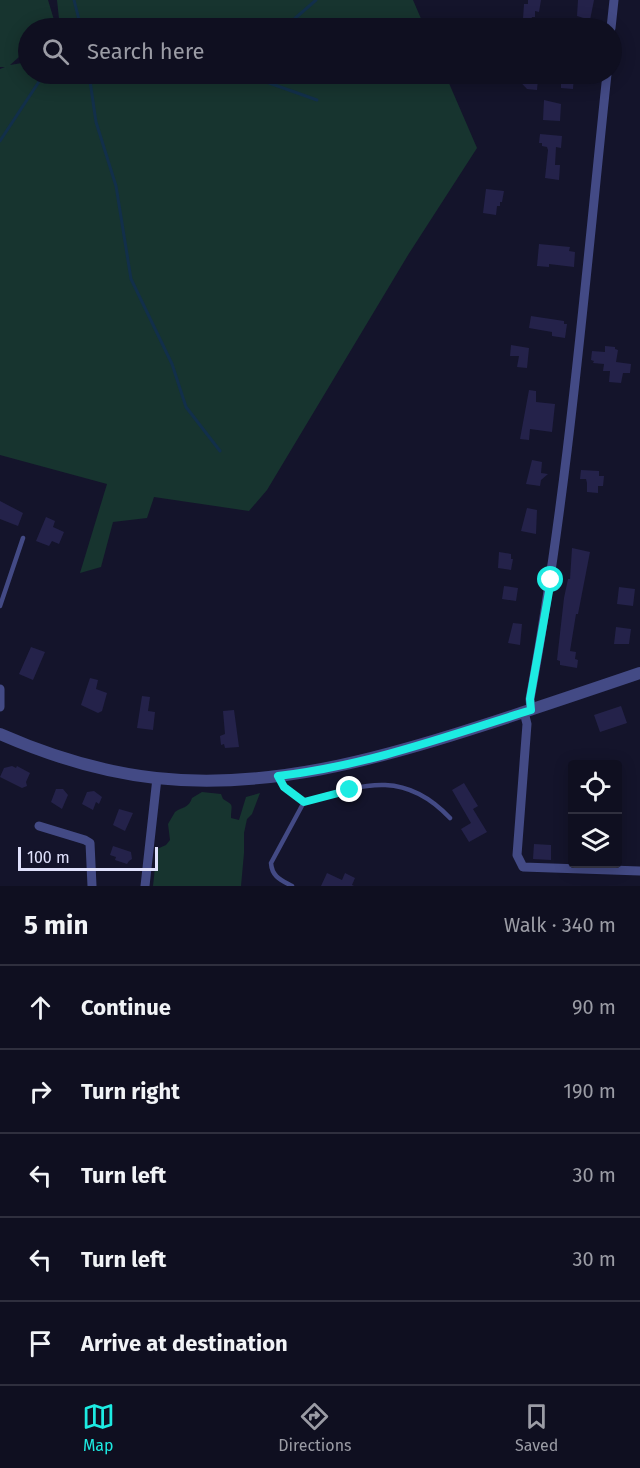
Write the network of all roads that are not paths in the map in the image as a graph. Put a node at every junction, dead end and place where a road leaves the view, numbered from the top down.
1 (614, 0) edge
2 (612, 18) edge
3 (606, 84) edge
4 (23, 538) dead end
5 (0, 606) edge
6 (640, 673) edge
7 (0, 689) edge
8 (0, 707) edge
9 (527, 711) junction
10 (0, 734) edge
11 (278, 776) junction
12 (157, 778) junction
13 (304, 802) junction
14 (450, 818) dead end
15 (39, 826) dead end
16 (640, 871) edge
17 (92, 886) edge
18 (145, 886) edge
19 (292, 886) edge

1 - 2 street
3 - 9 street
4 - 5 lane
6 - 9 street
7 - 8 street
9 - 11 street
9 - 16 street
10 - 12 street
11 - 12 street
11 - 13 lane
12 - 18 street
13 - 14 lane
13 - 19 lane
15 - 17 street

